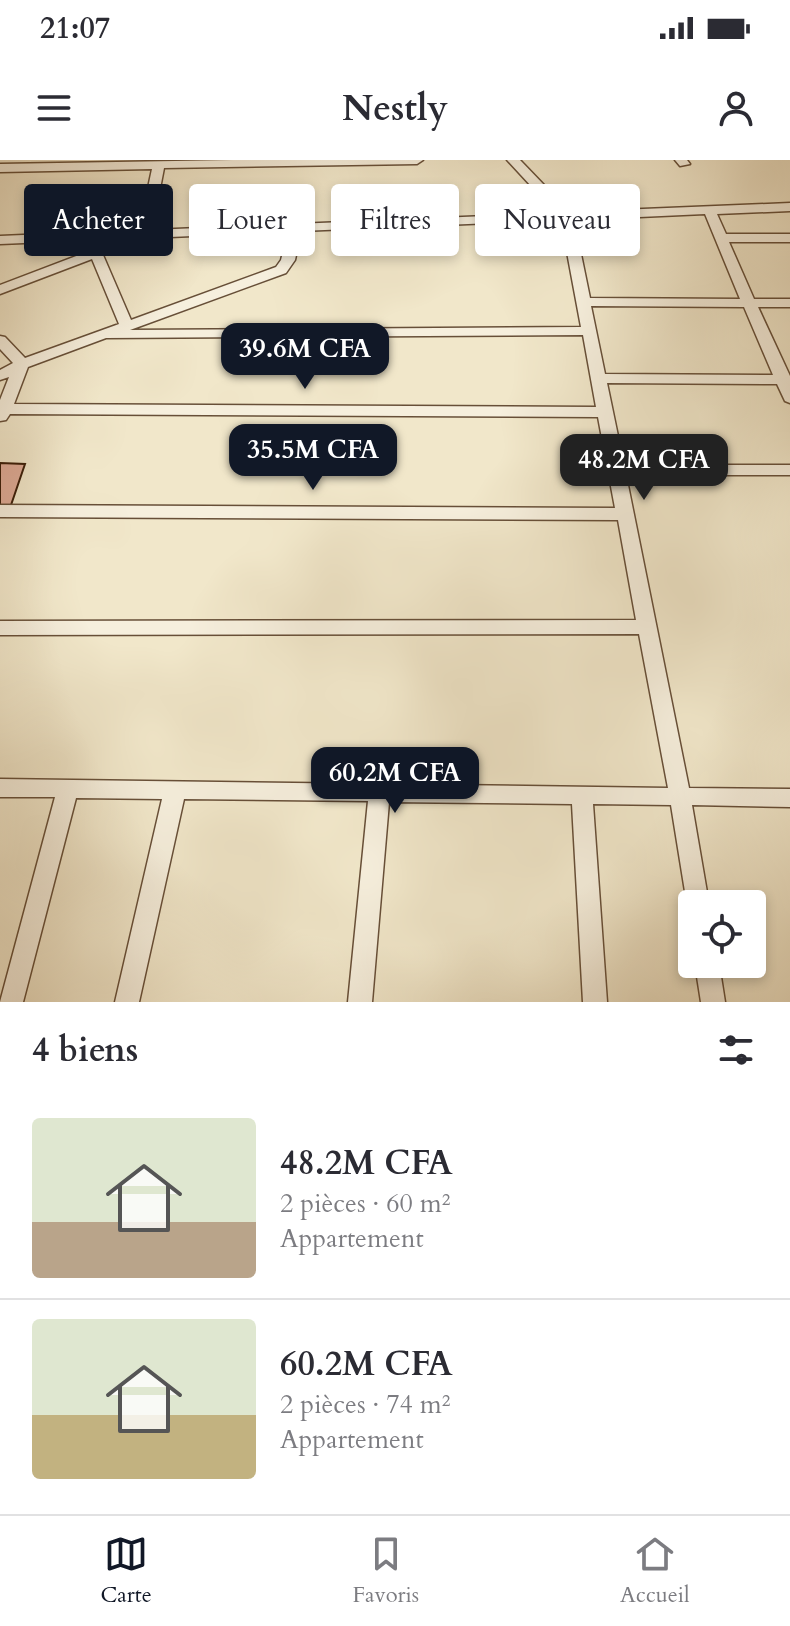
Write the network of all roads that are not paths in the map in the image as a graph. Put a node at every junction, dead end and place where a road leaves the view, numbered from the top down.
1 (417, 160) edge
2 (513, 160) edge
3 (159, 165) junction
4 (0, 168) edge
5 (155, 184) edge
6 (536, 184) edge
7 (790, 207) edge
8 (709, 210) junction
9 (640, 213) edge
10 (475, 221) edge
11 (315, 227) edge
12 (721, 238) junction
13 (790, 238) edge
14 (24, 239) edge
15 (0, 240) edge
16 (88, 256) edge
17 (97, 256) edge
18 (289, 256) edge
19 (575, 256) edge
20 (0, 290) edge
21 (584, 302) junction
22 (749, 303) junction
23 (790, 303) edge
24 (127, 326) junction
25 (590, 331) junction
26 (103, 334) junction
27 (0, 340) edge
28 (22, 364) junction
29 (0, 376) edge
30 (599, 378) junction
31 (786, 380) edge
32 (790, 398) edge
33 (605, 412) junction
34 (2, 415) edge
35 (617, 470) junction
36 (790, 470) edge
37 (0, 511) edge
38 (625, 514) junction
39 (647, 627) junction
40 (0, 628) edge
41 (0, 788) edge
42 (68, 788) junction
43 (175, 790) junction
44 (379, 792) junction
45 (582, 795) junction
46 (680, 796) junction
47 (790, 798) edge
48 (696, 890) edge
49 (709, 978) edge
50 (11, 1002) edge
51 (127, 1002) edge
52 (360, 1002) edge
53 (595, 1002) edge
54 (713, 1002) edge

1 - 3 street
2 - 6 street
3 - 4 street
3 - 5 street
7 - 8 street
8 - 9 street
8 - 12 street
10 - 11 street
12 - 13 street
12 - 22 street
14 - 15 street
16 - 20 street
17 - 24 street
18 - 24 street
19 - 21 street
21 - 22 street
21 - 25 street
22 - 23 street
22 - 31 street
24 - 26 street
25 - 26 street
25 - 30 street
26 - 28 street
27 - 28 street
28 - 29 street
28 - 34 street
30 - 31 street
30 - 33 street
31 - 32 street
33 - 34 street
33 - 35 street
35 - 36 street
35 - 38 street
37 - 38 street
38 - 39 street
39 - 40 street
39 - 46 street
41 - 42 street
42 - 43 street
42 - 50 street
43 - 44 street
43 - 51 street
44 - 45 street
44 - 52 street
45 - 46 street
45 - 53 street
46 - 47 street
46 - 48 street
49 - 54 street

